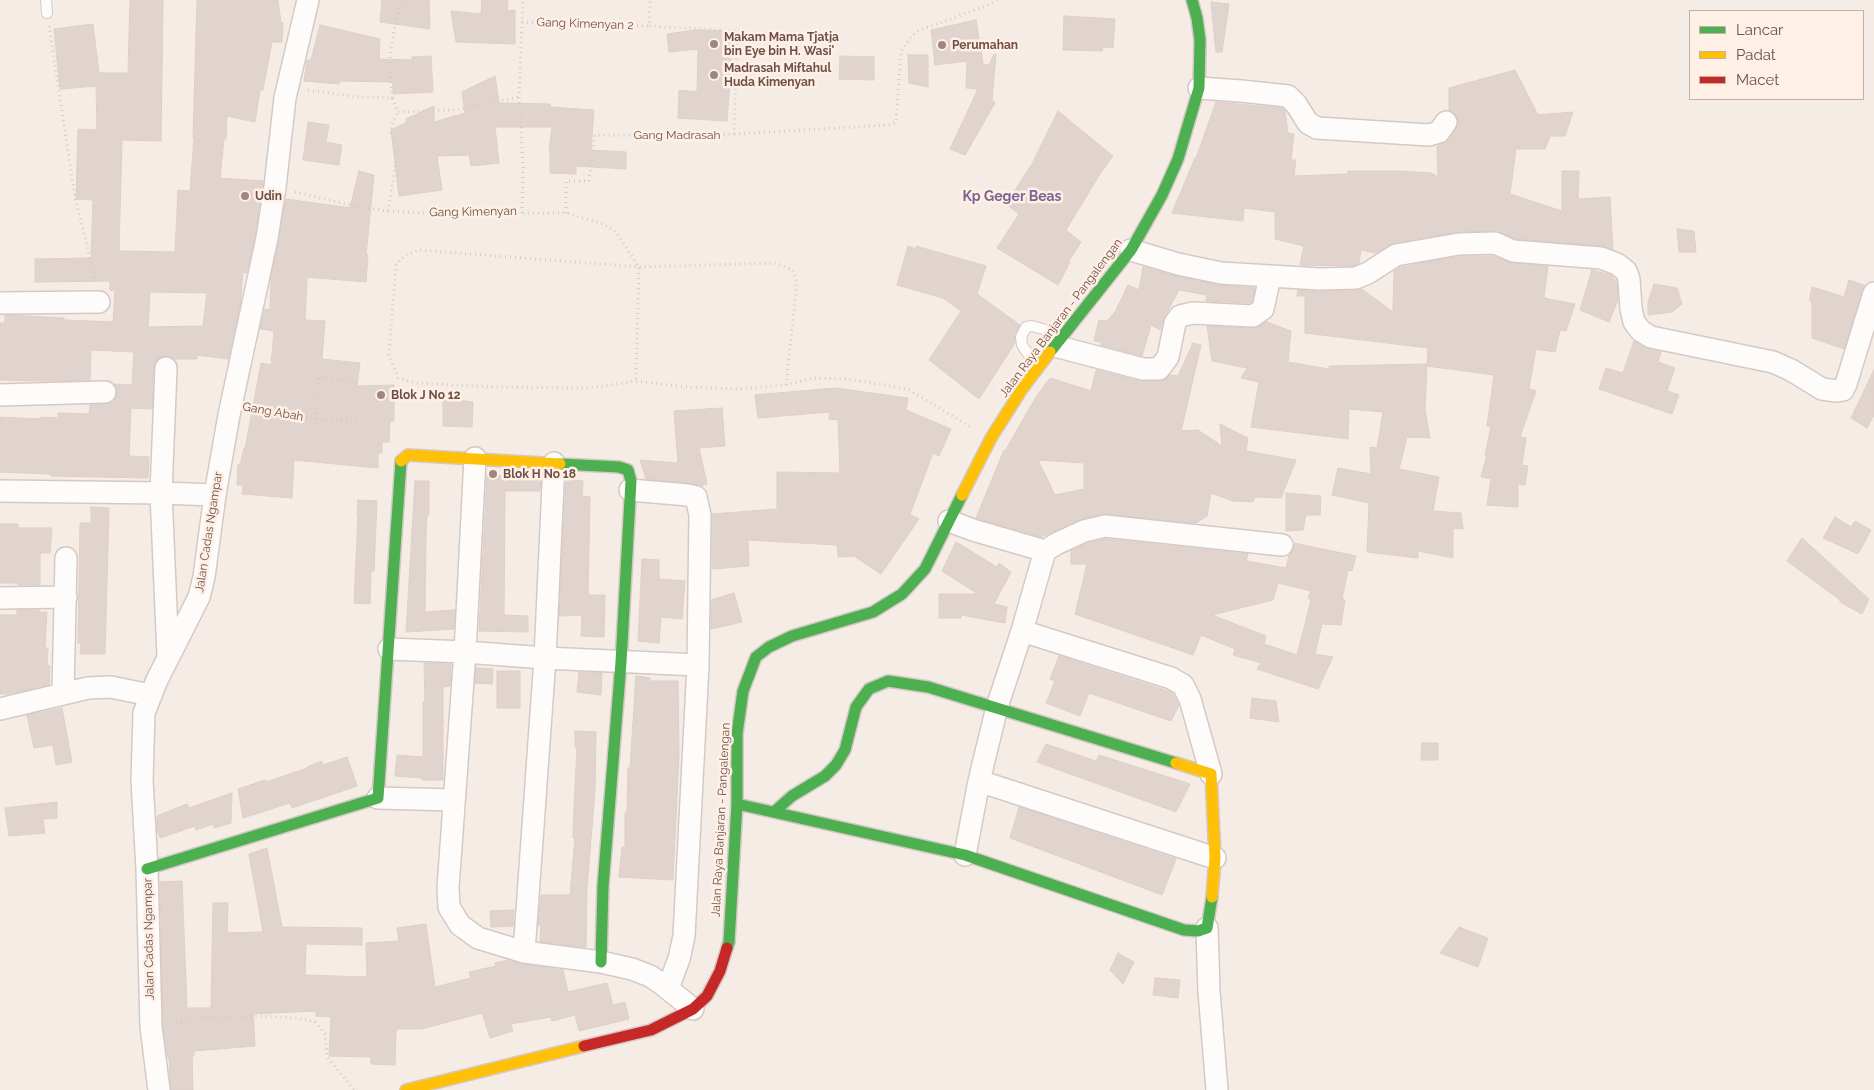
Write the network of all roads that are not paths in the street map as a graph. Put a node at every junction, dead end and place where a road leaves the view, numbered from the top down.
1 (46, 0) edge
2 (308, 0) edge
3 (1192, 0) edge
4 (47, 13) road end
5 (1199, 88) junction
6 (1446, 122) dead end
7 (1131, 250) junction
8 (1270, 276) junction
9 (1874, 293) edge
10 (99, 302) road end
11 (0, 303) edge
12 (1058, 342) junction
13 (166, 368) dead end
14 (1038, 368) junction
15 (105, 392) dead end
16 (0, 395) edge
17 (475, 458) junction
18 (554, 463) junction
19 (630, 490) junction
20 (0, 491) edge
21 (162, 493) junction
22 (215, 495) junction
23 (949, 521) junction
24 (1282, 545) dead end
25 (1045, 551) junction
26 (66, 558) dead end
27 (66, 597) junction
28 (0, 598) edge
29 (1022, 631) junction
30 (389, 649) junction
31 (465, 652) junction
32 (168, 657) junction
33 (545, 658) junction
34 (621, 662) junction
35 (698, 665) junction
36 (63, 693) junction
37 (150, 695) junction
38 (997, 706) junction
39 (0, 709) edge
40 (1212, 774) junction
41 (979, 781) junction
42 (378, 798) junction
43 (454, 800) junction
44 (737, 804) junction
45 (774, 812) junction
46 (965, 855) junction
47 (1215, 858) junction
48 (147, 869) junction
49 (1207, 928) junction
50 (524, 952) junction
51 (601, 962) junction
52 (668, 988) junction
53 (693, 1009) junction
54 (159, 1090) edge
55 (406, 1090) edge
56 (1217, 1090) edge

1 - 4 lane
2 - 22 street, Jalan Cadas Ngampar
3 - 5 street, Jalan Raya Banjaran - Pangalengan
5 - 6 street
5 - 7 street, Jalan Raya Banjaran - Pangalengan
7 - 8 street
7 - 12 street, Jalan Raya Banjaran - Pangalengan
8 - 9 street
8 - 12 street
10 - 11 street
12 - 14 street, Jalan Raya Banjaran - Pangalengan
12 - 14 lane
13 - 21 street
14 - 23 street, Jalan Raya Banjaran - Pangalengan
15 - 16 street
17 - 18 street
17 - 30 street
17 - 31 street
18 - 19 street
18 - 33 street
19 - 34 street
19 - 35 street
20 - 21 street
21 - 22 street
21 - 32 street
22 - 32 street, Jalan Cadas Ngampar
23 - 25 street
23 - 44 street, Jalan Raya Banjaran - Pangalengan
24 - 25 street
25 - 29 street
26 - 27 street
27 - 28 street
27 - 36 street
29 - 38 street
29 - 40 street
30 - 31 street
30 - 42 street
31 - 33 street
31 - 43 street
32 - 37 street, Jalan Cadas Ngampar
33 - 34 street
33 - 50 street
34 - 35 street
34 - 51 street
35 - 52 street
36 - 37 street
36 - 39 street
37 - 48 street, Jalan Cadas Ngampar
38 - 40 street
38 - 41 street
38 - 45 street
40 - 47 street
41 - 46 street
41 - 47 street
42 - 43 street
42 - 48 street
43 - 50 street
44 - 45 street
44 - 53 street, Jalan Raya Banjaran - Pangalengan
45 - 46 street
46 - 49 street
47 - 49 street
48 - 54 street, Jalan Cadas Ngampar
49 - 56 street
50 - 51 street
51 - 52 street
52 - 53 street
53 - 55 street, Jalan Raya Banjaran - Pangalengan

